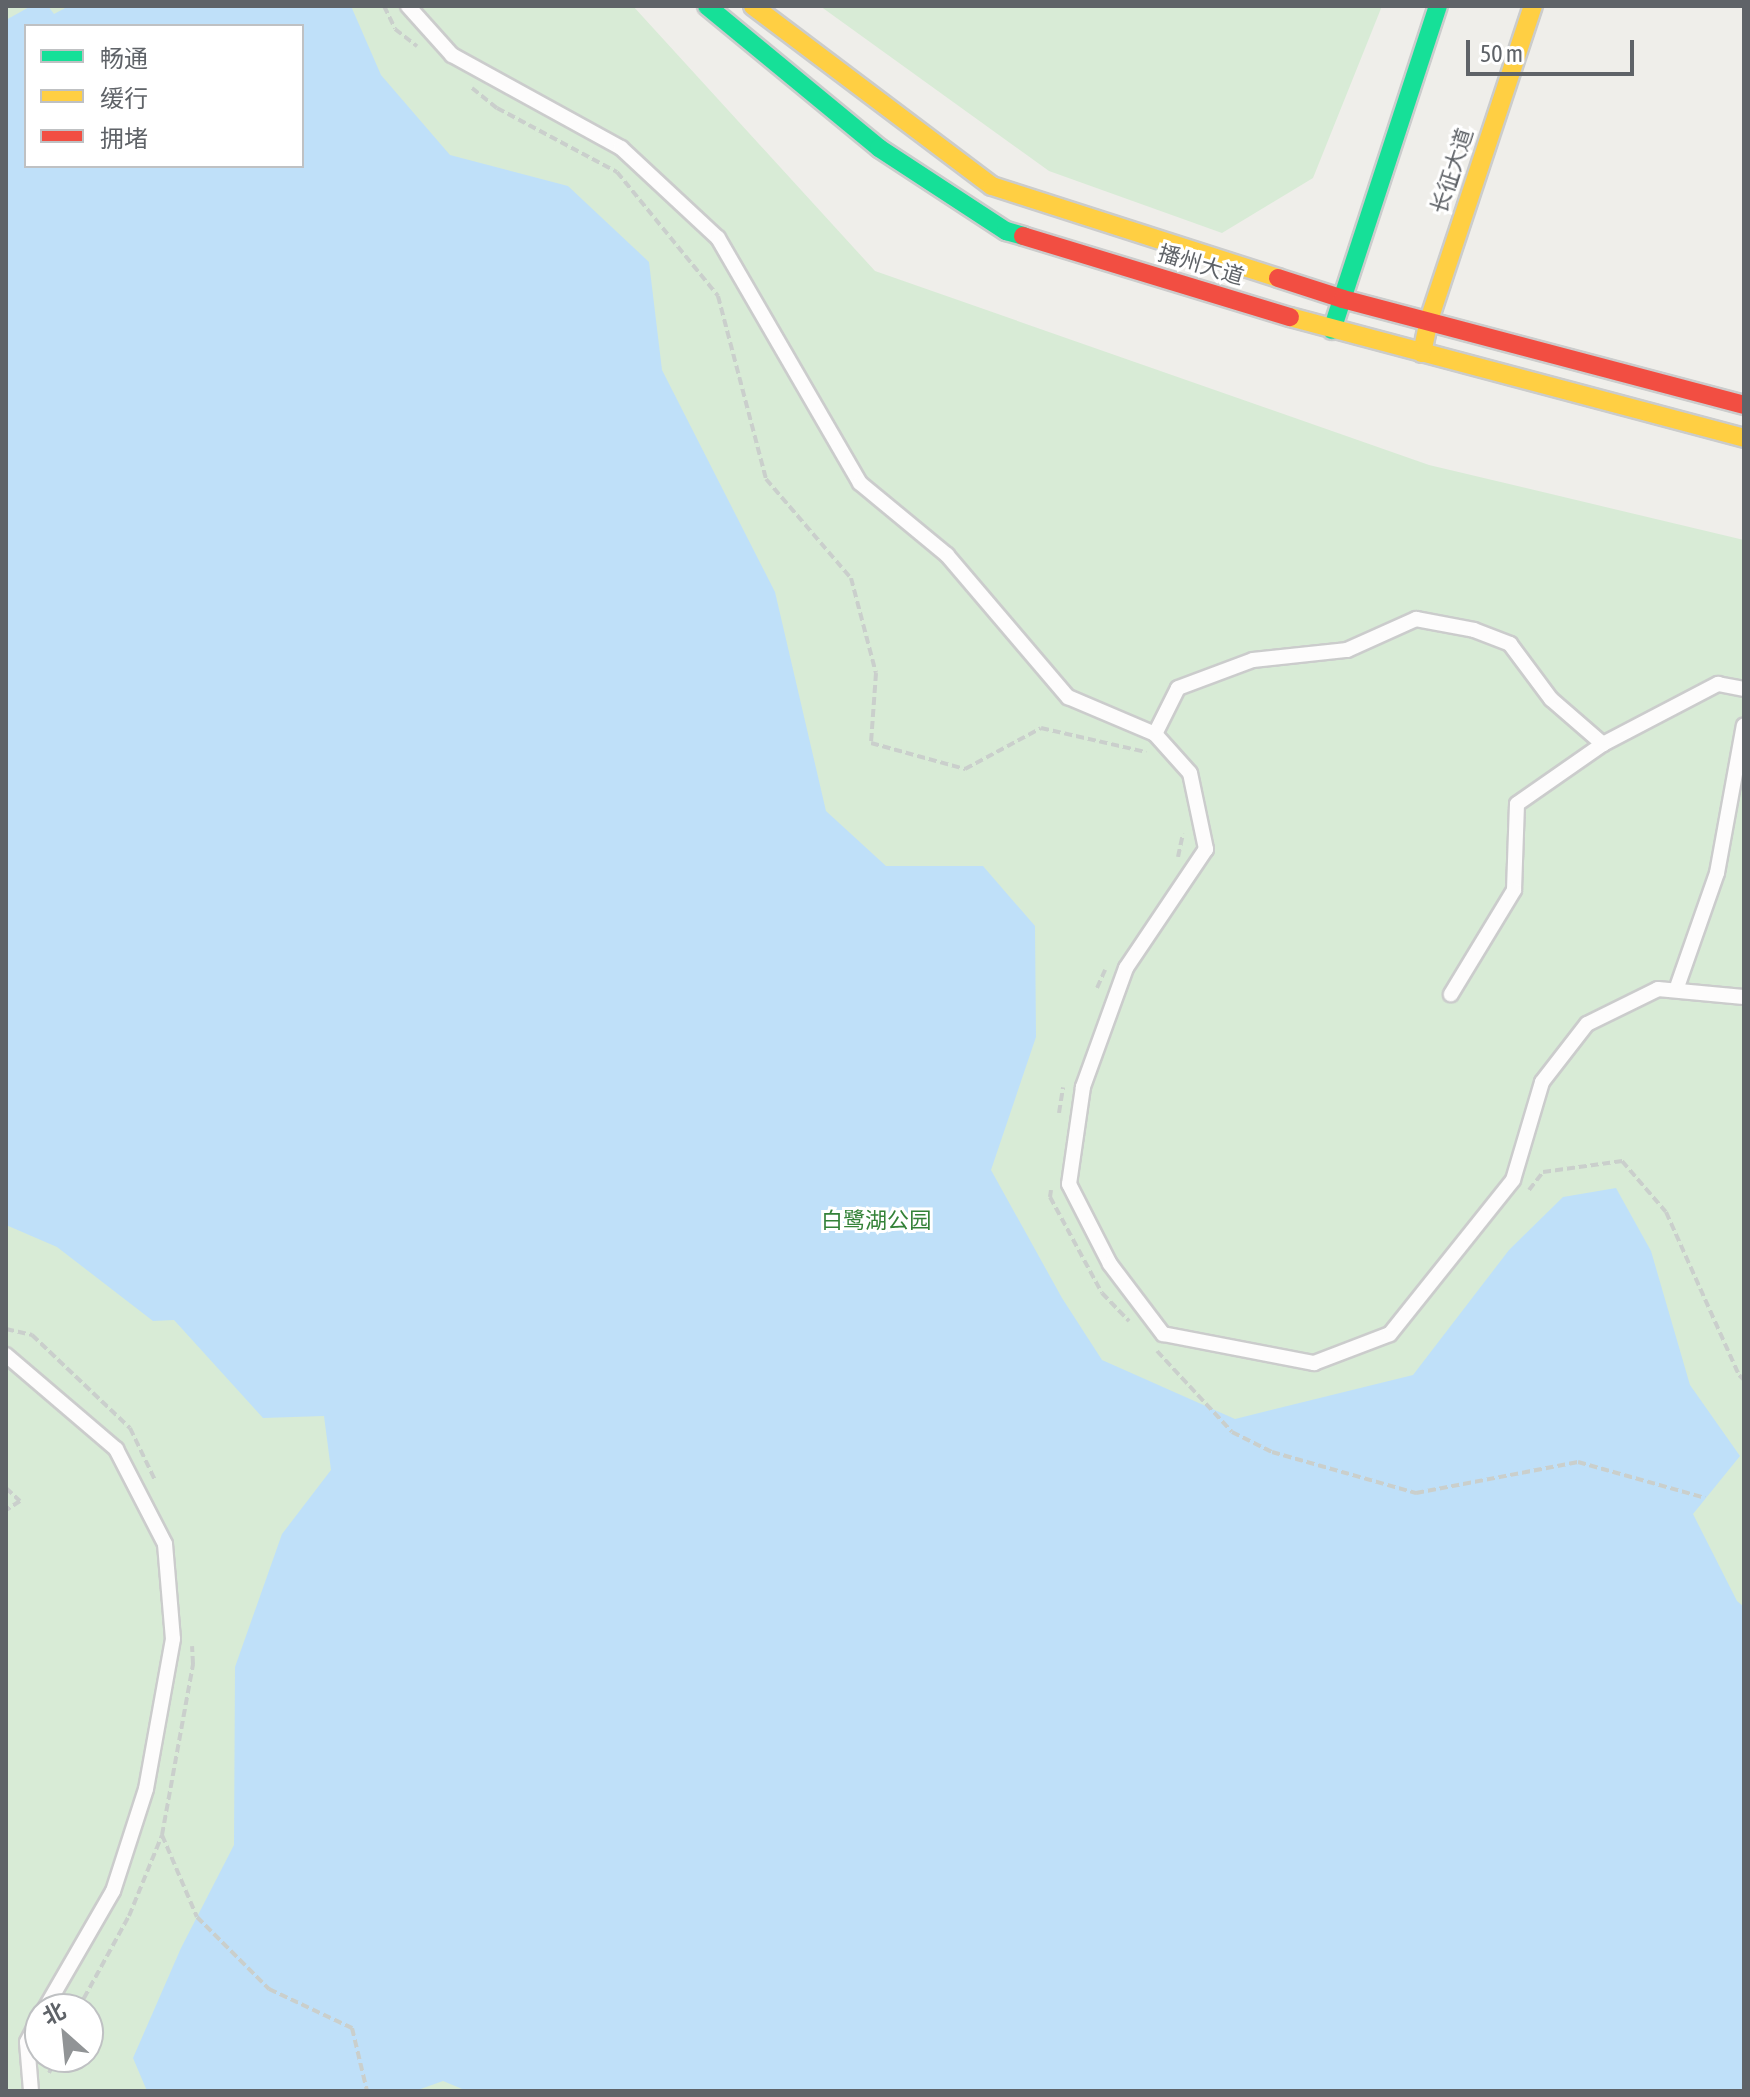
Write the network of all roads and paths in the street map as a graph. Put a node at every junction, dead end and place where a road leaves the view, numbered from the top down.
1 (384, 6) edge
2 (408, 6) edge
3 (707, 6) edge
4 (753, 6) edge
5 (1438, 6) edge
6 (1533, 6) edge
7 (418, 47) dead end
8 (463, 82) dead end
9 (1343, 299) junction
10 (1429, 320) junction
11 (1332, 330) junction
12 (1422, 353) junction
13 (1744, 405) edge
14 (1744, 438) edge
15 (1744, 689) edge
16 (1744, 725) edge
17 (1155, 734) junction
18 (1603, 744) junction
19 (1160, 755) dead end
20 (1185, 826) dead end
21 (1176, 868) dead end
22 (1111, 963) dead end
23 (1097, 989) dead end
24 (1676, 990) junction
25 (1451, 994) dead end
26 (1744, 995) edge
27 (1066, 1078) dead end
28 (1058, 1123) dead end
29 (1052, 1182) dead end
30 (1524, 1196) dead end
31 (1135, 1328) dead end
32 (6, 1329) edge
33 (1172, 1353) dead end
34 (6, 1355) edge
35 (1744, 1380) edge
36 (157, 1485) dead end
37 (6, 1488) edge
38 (1705, 1498) dead end
39 (6, 1510) edge
40 (191, 1633) dead end
41 (162, 1835) junction
42 (54, 1993) edge
43 (87, 1993) edge
44 (50, 2073) edge
45 (48, 2077) dead end
46 (367, 2091) edge

1 - 7 path
2 - 17 lane
3 - 11 main road, 播州大道
4 - 9 main road, 播州大道
5 - 9 main road
6 - 10 main road, 长征大道
8 - 19 path
9 - 10 main road, 播州大道
9 - 11 main road
10 - 12 main road, 长征大道
10 - 13 main road, 播州大道
11 - 12 main road, 播州大道
12 - 14 main road, 播州大道
15 - 18 lane
16 - 24 lane
17 - 18 lane
17 - 24 lane
18 - 25 lane
20 - 21 path
22 - 23 path
24 - 26 lane
27 - 28 path
29 - 31 path
30 - 35 path
32 - 36 path
33 - 38 path
34 - 42 lane
37 - 39 path
40 - 41 path
41 - 43 path
41 - 46 path
44 - 45 path

